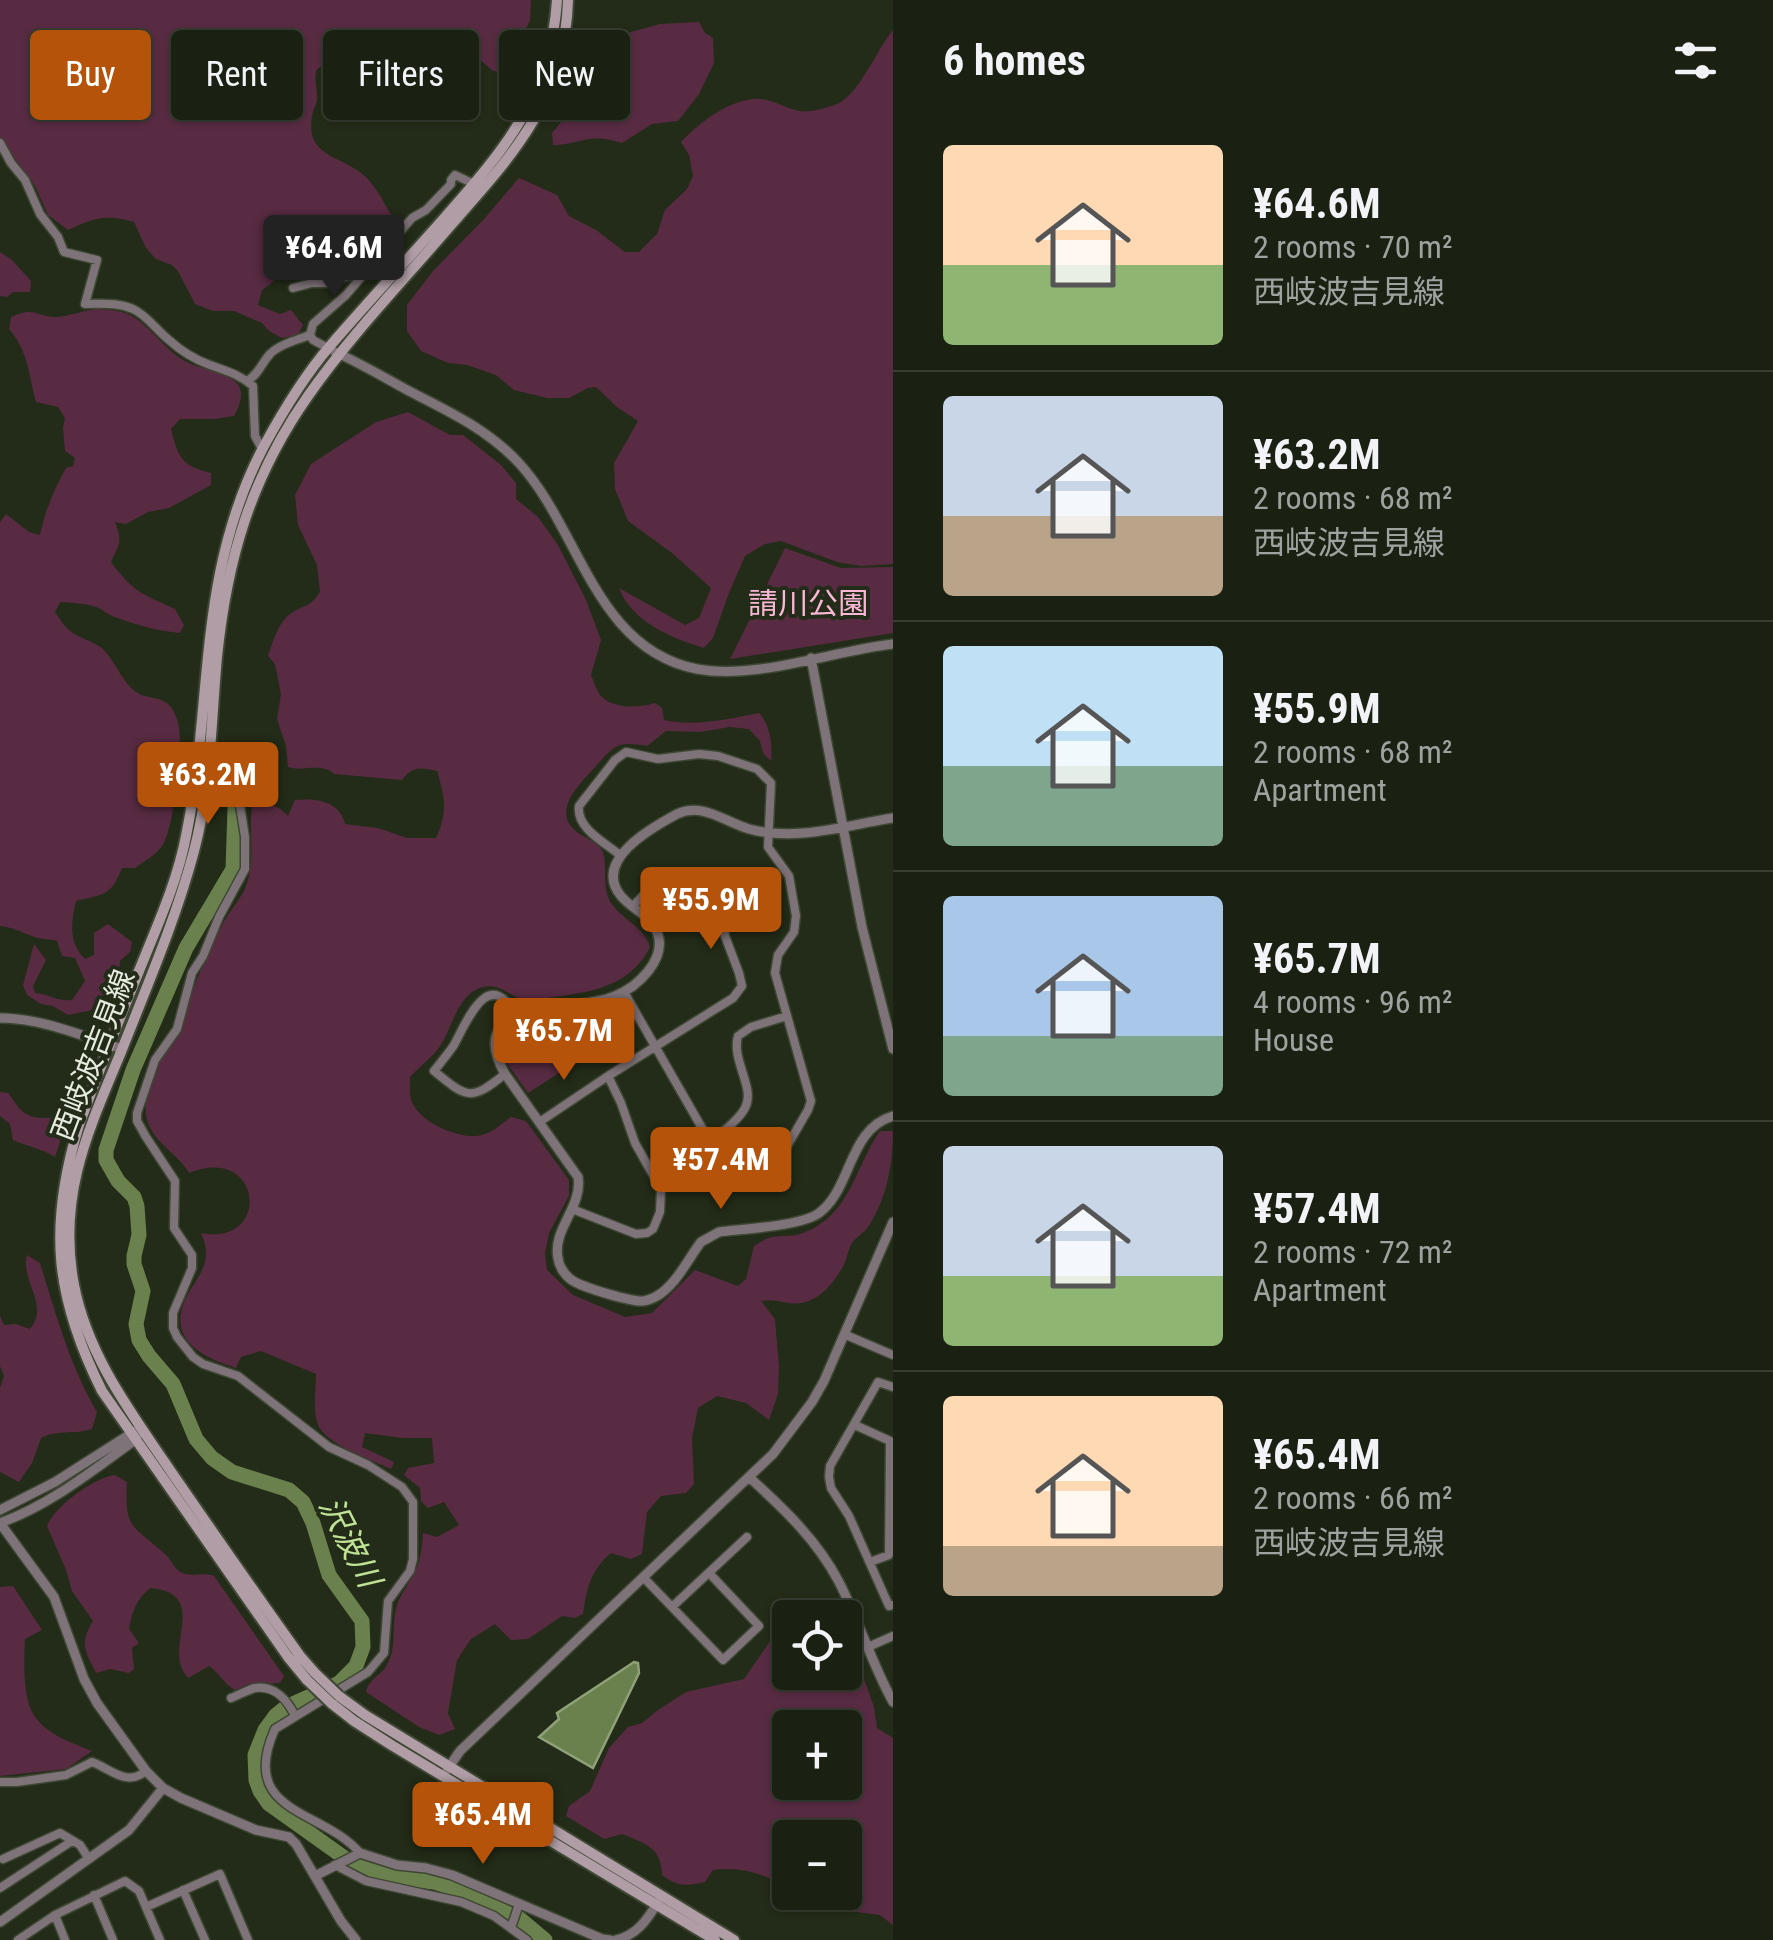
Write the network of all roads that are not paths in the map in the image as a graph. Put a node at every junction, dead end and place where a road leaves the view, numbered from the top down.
1 (557, 0) edge
2 (568, 0) edge
3 (0, 143) edge
4 (474, 184) junction
5 (366, 269) junction
6 (294, 288) dead end
7 (310, 335) junction
8 (328, 348) junction
9 (340, 354) junction
10 (247, 381) junction
11 (262, 449) junction
12 (893, 644) edge
13 (812, 658) junction
14 (208, 776) junction
15 (893, 818) edge
16 (843, 827) junction
17 (768, 832) junction
18 (620, 855) junction
19 (633, 906) junction
20 (624, 992) junction
21 (515, 1015) junction
22 (787, 1016) junction
23 (0, 1018) edge
24 (109, 1045) junction
25 (656, 1046) junction
26 (122, 1049) junction
27 (893, 1049) edge
28 (506, 1074) junction
29 (608, 1076) junction
30 (893, 1116) edge
31 (541, 1121) junction
32 (710, 1142) junction
33 (572, 1210) junction
34 (893, 1222) edge
35 (846, 1335) junction
36 (893, 1355) edge
37 (893, 1387) edge
38 (855, 1425) junction
39 (142, 1428) junction
40 (132, 1436) junction
41 (749, 1478) junction
42 (892, 1491) edge
43 (0, 1510) edge
44 (0, 1523) edge
45 (747, 1537) dead end
46 (870, 1562) junction
47 (710, 1574) junction
48 (643, 1577) junction
49 (891, 1605) edge
50 (672, 1607) junction
51 (893, 1616) edge
52 (893, 1636) edge
53 (868, 1647) junction
54 (311, 1676) junction
55 (231, 1698) dead end
56 (893, 1702) edge
57 (294, 1714) junction
58 (146, 1771) junction
59 (446, 1771) junction
60 (0, 1782) edge
61 (163, 1788) junction
62 (72, 1840) junction
63 (356, 1854) junction
64 (3, 1859) dead end
65 (89, 1859) junction
66 (336, 1864) junction
67 (315, 1876) junction
68 (0, 1888) edge
69 (184, 1890) junction
70 (94, 1895) junction
71 (659, 1900) junction
72 (518, 1906) junction
73 (146, 1907) junction
74 (55, 1915) junction
75 (0, 1922) edge
76 (512, 1925) junction
77 (18, 1940) edge
78 (65, 1940) edge
79 (112, 1940) edge
80 (160, 1940) edge
81 (205, 1940) edge
82 (248, 1940) edge
83 (356, 1940) edge
84 (527, 1940) edge
85 (614, 1940) edge
86 (715, 1940) edge
87 (734, 1940) edge

1 - 4 main road, 西岐波吉見線
2 - 9 main road, 西岐波吉見線
3 - 10 street
4 - 5 street
4 - 8 main road, 西岐波吉見線
5 - 6 street
5 - 7 street
7 - 8 street
7 - 10 street
8 - 9 street
8 - 11 main road, 西岐波吉見線
9 - 13 street
9 - 14 main road, 西岐波吉見線
10 - 11 street
11 - 24 main road, 西岐波吉見線
12 - 13 street
13 - 16 street
14 - 26 main road, 西岐波吉見線
14 - 57 street
15 - 16 street
16 - 17 street
16 - 27 street
17 - 18 street
17 - 18 street
17 - 22 street
18 - 19 street
19 - 20 street
19 - 25 street
20 - 21 street
20 - 25 street
21 - 28 street
21 - 28 street
22 - 32 street
22 - 32 street
23 - 24 street
24 - 26 street
24 - 40 main road, 西岐波吉見線
25 - 29 street
25 - 32 street
26 - 39 main road, 西岐波吉見線
28 - 31 street
29 - 31 street
29 - 33 street
30 - 33 street
31 - 33 street
34 - 35 street
35 - 36 street
35 - 41 street
37 - 38 street
38 - 42 street
38 - 46 street
39 - 40 street
39 - 54 main road, 西岐波吉見線
40 - 43 street
40 - 44 street
40 - 54 main road, 西岐波吉見線
41 - 48 street
41 - 53 street
42 - 46 street
44 - 58 street
45 - 47 street
46 - 49 street
47 - 50 street
47 - 50 street
48 - 50 street
48 - 59 street
49 - 51 street
52 - 53 street
53 - 56 street
54 - 59 main road, 西岐波吉見線, bridge
55 - 57 street
57 - 63 street
58 - 60 street
58 - 61 street
59 - 71 main road, 西岐波吉見線
61 - 65 street
61 - 67 street
62 - 64 street
62 - 65 street
62 - 68 street
63 - 66 street
63 - 72 street
65 - 75 street
66 - 67 street
66 - 76 street
67 - 83 street
69 - 73 street
69 - 81 street
69 - 82 street
70 - 73 street
70 - 74 street
70 - 79 street
71 - 85 street
71 - 86 main road, 西岐波吉見線
71 - 87 main road, 西岐波吉見線
72 - 76 street
72 - 85 street
73 - 80 street
74 - 77 street
74 - 78 street
76 - 84 street

